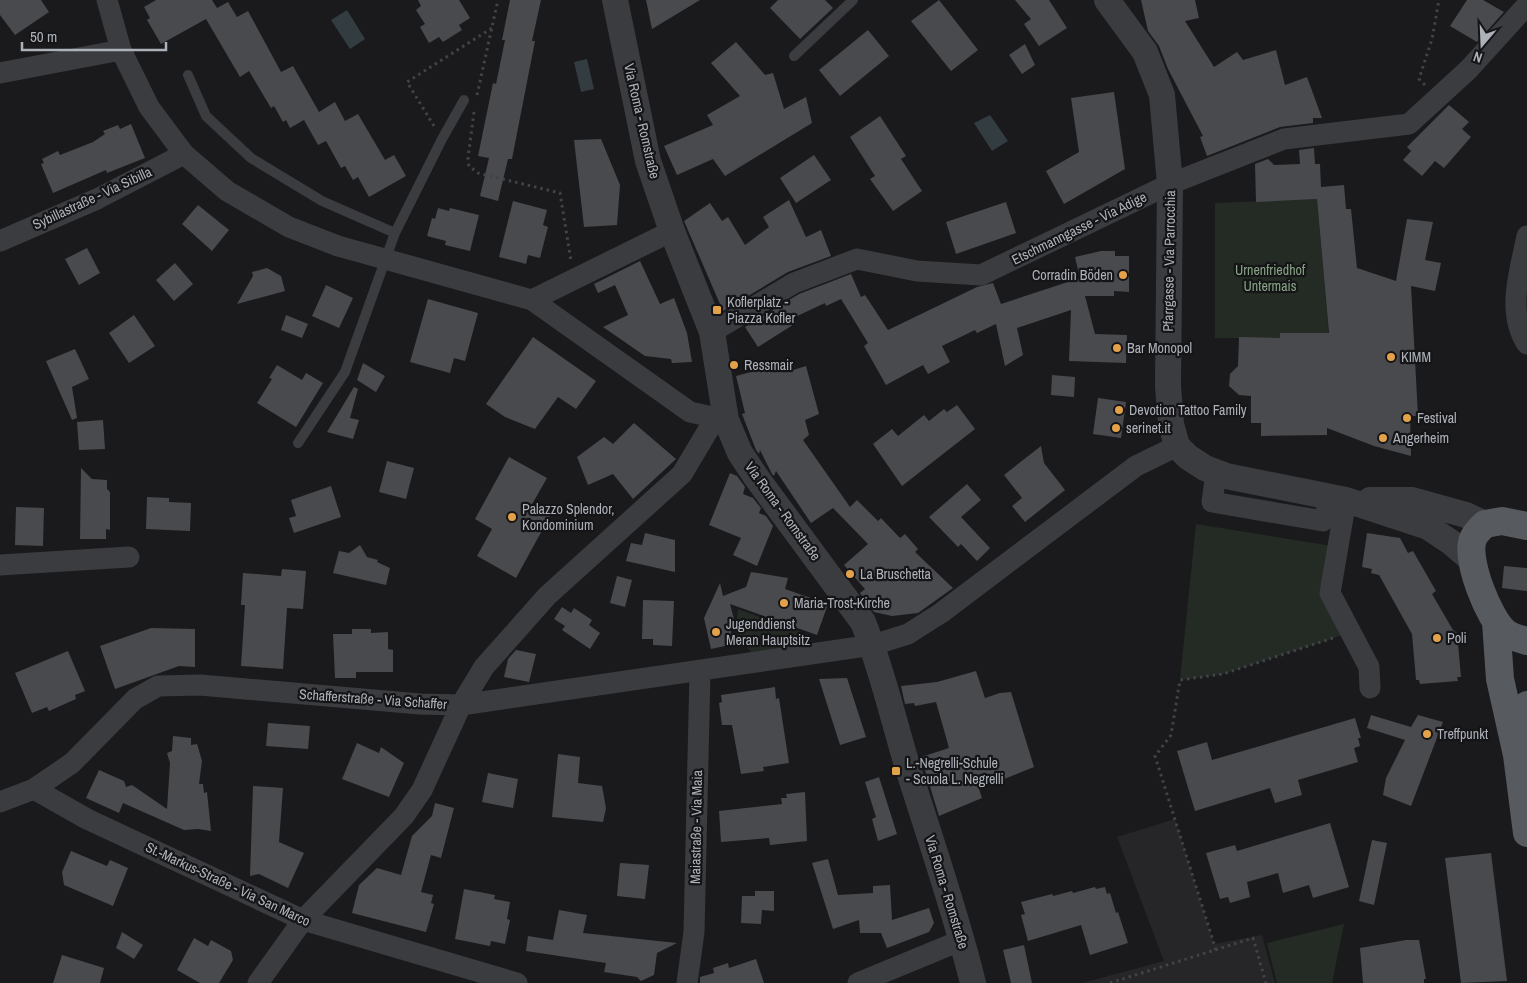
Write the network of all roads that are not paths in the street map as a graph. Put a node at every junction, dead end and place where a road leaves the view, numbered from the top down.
1 (107, 0) edge
2 (615, 0) edge
3 (853, 0) edge
4 (1107, 0) edge
5 (1527, 5) edge
6 (122, 50) junction
7 (794, 56) dead end
8 (0, 73) edge
9 (188, 75) dead end
10 (464, 100) road end
11 (184, 154) junction
12 (1170, 184) junction
13 (672, 231) junction
14 (395, 233) junction
15 (1527, 236) edge
16 (0, 241) edge
17 (386, 259) junction
18 (532, 300) junction
19 (712, 332) junction
20 (1527, 344) edge
21 (721, 419) junction
22 (298, 443) dead end
23 (1177, 446) junction
24 (1339, 499) junction
25 (1485, 524) junction
26 (1527, 526) edge
27 (129, 557) dead end
28 (1472, 560) junction
29 (0, 565) edge
30 (1496, 622) junction
31 (1527, 641) edge
32 (872, 645) junction
33 (700, 671) junction
34 (1370, 688) dead end
35 (462, 704) junction
36 (1527, 705) edge
37 (1517, 755) junction
38 (34, 789) junction
39 (0, 802) edge
40 (1527, 833) edge
41 (303, 920) junction
42 (962, 940) junction
43 (258, 983) edge
44 (516, 983) edge
45 (687, 983) edge
46 (858, 983) edge
47 (973, 983) edge

1 - 6 street
2 - 13 street, Via Roma - Romstraße
3 - 7 lane
4 - 12 street, Pfarrgasse - Via Parrocchia
5 - 12 street, Etschmanngasse - Via Adige
6 - 8 street
6 - 11 street
9 - 14 lane
10 - 14 lane
11 - 16 street, Sybillastraße - Via Sibilla
11 - 17 street
12 - 19 street, Etschmanngasse - Via Adige
12 - 23 street, Pfarrgasse - Via Parrocchia
13 - 18 street
13 - 19 street, Via Roma - Romstraße
14 - 17 lane
15 - 20 street
17 - 18 street
17 - 22 lane
18 - 21 street
19 - 21 street, Via Roma - Romstraße
21 - 32 street, Via Roma - Romstraße
21 - 35 street
23 - 24 street
23 - 32 street, Schafferstraße - Via Schaffer
24 - 25 street
24 - 28 street
24 - 34 street
25 - 26 main road
25 - 28 main road
27 - 29 street
28 - 30 main road
30 - 31 main road
30 - 37 main road
32 - 33 street, Schafferstraße - Via Schaffer
32 - 42 street, Via Roma - Romstraße
33 - 35 street, Schafferstraße - Via Schaffer
33 - 45 street, Maiastraße - Via Maia
35 - 38 street, Schafferstraße - Via Schaffer
35 - 41 street
36 - 37 main road
37 - 40 main road
38 - 39 street, Schafferstraße - Via Schaffer
38 - 41 street, St.-Markus-Straße - Via San Marco
41 - 43 street
41 - 44 street, St.-Markus-Straße - Via San Marco
42 - 46 street
42 - 47 street, Via Roma - Romstraße

